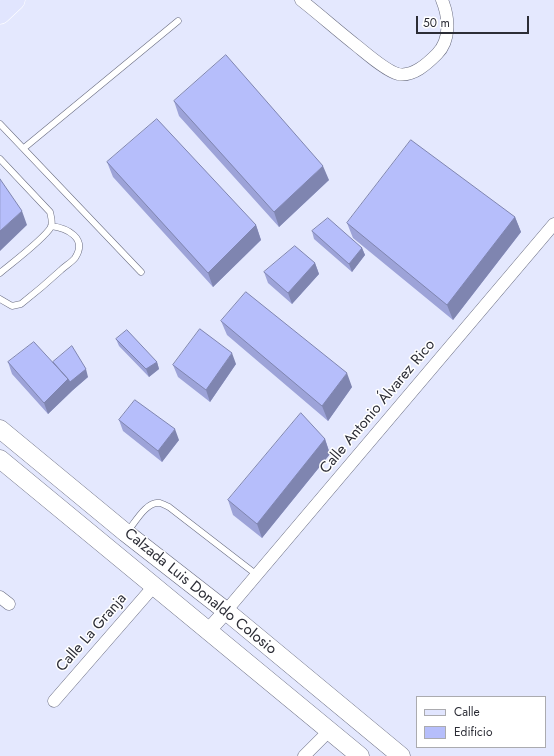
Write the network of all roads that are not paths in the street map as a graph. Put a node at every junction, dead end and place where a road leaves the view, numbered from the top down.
1 (15, 0) edge
2 (301, 0) edge
3 (442, 0) edge
4 (0, 14) edge
5 (178, 21) dead end
6 (0, 124) edge
7 (24, 148) junction
8 (0, 159) edge
9 (51, 226) junction
10 (552, 231) edge
11 (141, 272) dead end
12 (0, 273) edge
13 (0, 299) edge
14 (0, 429) edge
15 (0, 459) edge
16 (126, 533) junction
17 (257, 575) junction
18 (154, 586) junction
19 (226, 611) junction
20 (209, 630) junction
21 (54, 701) dead end
22 (329, 731) junction
23 (304, 756) edge
24 (360, 756) edge
25 (401, 756) edge

1 - 4 main road
2 - 3 street
5 - 7 lane
6 - 7 lane
7 - 11 lane
8 - 9 lane
9 - 12 lane
9 - 13 lane
10 - 17 street, Calle Antonio Álvarez Rico
14 - 16 main road, Calzada Luis Donaldo Colosio
15 - 18 main road, Calzada Luis Donaldo Colosio
16 - 17 lane
16 - 19 main road, Calzada Luis Donaldo Colosio
17 - 19 street, Calle Antonio Álvarez Rico
18 - 20 main road, Calzada Luis Donaldo Colosio
18 - 21 street, Calle La Granja
19 - 20 street
19 - 25 main road, Calzada Luis Donaldo Colosio
20 - 22 main road, Calzada Luis Donaldo Colosio
22 - 23 street
22 - 24 main road, Calzada Luis Donaldo Colosio

